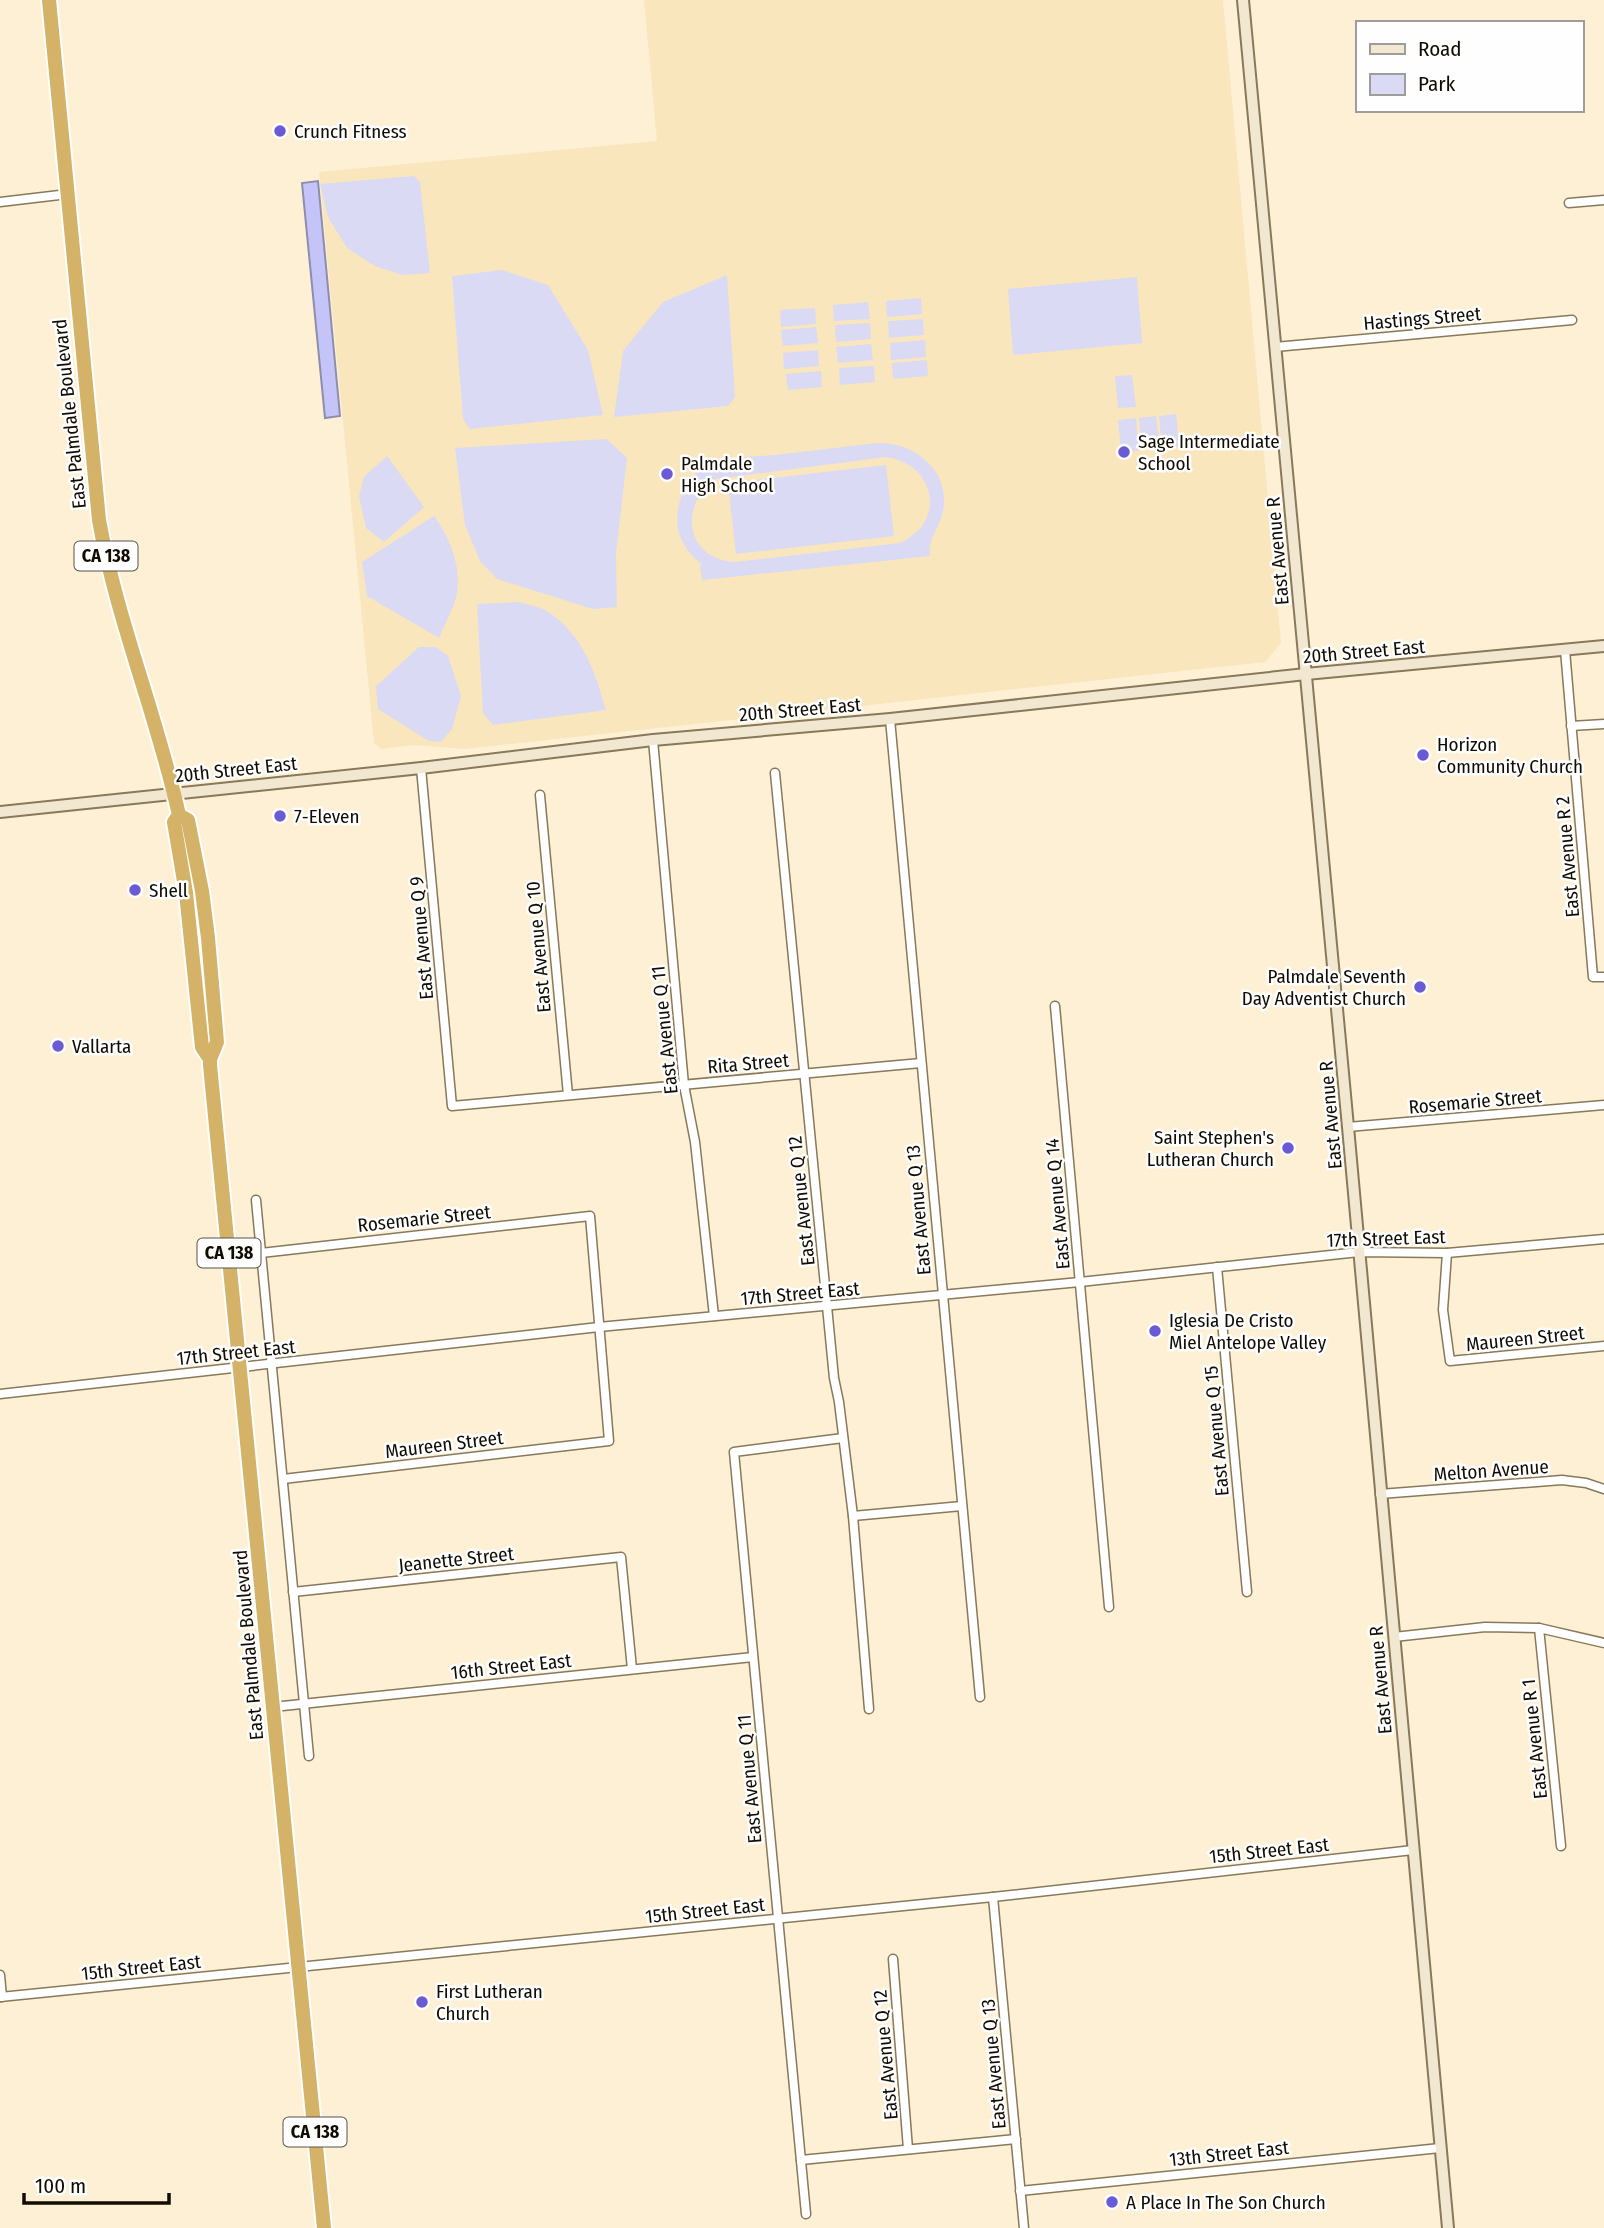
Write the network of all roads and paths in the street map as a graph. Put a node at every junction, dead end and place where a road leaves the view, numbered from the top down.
1 (49, 0) edge
2 (1243, 0) edge
3 (68, 194) junction
4 (1604, 200) edge
5 (0, 202) edge
6 (1569, 203) dead end
7 (1572, 320) dead end
8 (1275, 347) junction
9 (1604, 646) edge
10 (1565, 650) junction
11 (1306, 674) junction
12 (890, 719) junction
13 (1604, 724) edge
14 (1572, 726) junction
15 (653, 740) junction
16 (421, 768) junction
17 (775, 773) dead end
18 (174, 792) junction
19 (540, 795) dead end
20 (0, 812) edge
21 (179, 815) junction
22 (191, 940) junction
23 (1604, 976) edge
24 (1055, 1006) dead end
25 (214, 1012) junction
26 (210, 1059) junction
27 (921, 1063) junction
28 (803, 1073) junction
29 (684, 1085) junction
30 (568, 1095) junction
31 (1604, 1105) edge
32 (452, 1106) joint
33 (1348, 1127) junction
34 (256, 1200) dead end
35 (1604, 1239) edge
36 (261, 1252) junction
37 (1359, 1252) junction
38 (1447, 1253) junction
39 (1217, 1268) junction
40 (1080, 1282) junction
41 (941, 1295) junction
42 (828, 1307) junction
43 (714, 1316) junction
44 (599, 1327) junction
45 (1604, 1346) edge
46 (272, 1364) junction
47 (241, 1368) junction
48 (0, 1394) edge
49 (844, 1438) junction
50 (283, 1479) junction
51 (1604, 1489) edge
52 (1380, 1494) junction
53 (962, 1506) junction
54 (853, 1516) junction
55 (293, 1592) junction
56 (1247, 1592) dead end
57 (1110, 1607) dead end
58 (1539, 1628) junction
59 (1394, 1637) junction
60 (1604, 1643) edge
61 (753, 1657) junction
62 (632, 1669) junction
63 (980, 1697) dead end
64 (304, 1704) junction
65 (273, 1707) junction
66 (869, 1709) dead end
67 (309, 1756) dead end
68 (1561, 1846) dead end
69 (1413, 1850) junction
70 (993, 1897) junction
71 (778, 1918) junction
72 (893, 1959) dead end
73 (299, 1967) junction
74 (0, 1975) edge
75 (1, 1997) edge
76 (1016, 2139) junction
77 (1440, 2148) junction
78 (908, 2150) junction
79 (801, 2160) junction
80 (1020, 2191) junction
81 (806, 2214) dead end
82 (324, 2228) edge
83 (1024, 2228) edge
84 (1448, 2228) edge

1 - 3 highway, East Palmdale Boulevard / CA 138
2 - 8 main road, East Avenue R
3 - 5 street
3 - 18 highway, East Palmdale Boulevard / CA 138
4 - 6 street
7 - 8 street, Hastings Street
8 - 11 main road, East Avenue R
9 - 10 main road, 20th Street East
10 - 11 main road, 20th Street East
10 - 14 street, East Avenue R 2
11 - 12 main road, 20th Street East
11 - 33 main road, East Avenue R
12 - 15 main road, 20th Street East
12 - 27 street, East Avenue Q 13
13 - 14 street
14 - 23 street, East Avenue R 2
15 - 16 main road, 20th Street East
15 - 29 street, East Avenue Q 11
16 - 18 main road, 20th Street East
16 - 32 street, East Avenue Q 9
17 - 28 street, East Avenue Q 12
18 - 20 main road, 20th Street East
18 - 21 highway, East Palmdale Boulevard / CA 138
19 - 30 street, East Avenue Q 10
21 - 22 highway, East Palmdale Boulevard / CA 138
21 - 25 highway, East Palmdale Boulevard / CA 138
22 - 25 highway
22 - 26 highway, East Palmdale Boulevard / CA 138
24 - 40 street, East Avenue Q 14
25 - 26 highway, East Palmdale Boulevard / CA 138
26 - 47 highway, East Palmdale Boulevard / CA 138
27 - 28 street, Rita Street
27 - 41 street, East Avenue Q 13
28 - 29 street, Rita Street
28 - 42 street, East Avenue Q 12
29 - 30 street, Rita Street
29 - 43 street, East Avenue Q 11
30 - 32 street, Rita Street
31 - 33 street, Rosemarie Street
33 - 37 main road, East Avenue R
34 - 36 street
35 - 38 street, 17th Street East
36 - 44 street, Rosemarie Street
36 - 46 street
37 - 38 street, 17th Street East
37 - 39 street, 17th Street East
37 - 52 main road, East Avenue R
38 - 45 street, Maureen Street
39 - 40 street, 17th Street East
39 - 56 street, East Avenue Q 15
40 - 41 street, 17th Street East
40 - 57 street, East Avenue Q 14
41 - 42 street, 17th Street East
41 - 53 street, East Avenue Q 13
42 - 43 street, 17th Street East
42 - 49 street, East Avenue Q 12
43 - 44 street, 17th Street East
44 - 46 street, 17th Street East
44 - 50 street, Maureen Street
46 - 47 street, 17th Street East
46 - 50 street
47 - 48 street, 17th Street East
47 - 65 highway, East Palmdale Boulevard / CA 138
49 - 54 street, East Avenue Q 12
49 - 61 street, East Avenue Q 11
50 - 55 street
51 - 52 street, Melton Avenue
52 - 59 main road, East Avenue R
53 - 54 street
53 - 63 street, East Avenue Q 13
54 - 66 street, East Avenue Q 12
55 - 62 street, Jeanette Street
55 - 64 street
58 - 59 street
58 - 60 street
58 - 68 street, East Avenue R 1
59 - 69 main road, East Avenue R
61 - 62 street, 16th Street East
61 - 71 street, East Avenue Q 11
62 - 64 street, 16th Street East
64 - 65 street, 16th Street East
64 - 67 street
65 - 73 highway, East Palmdale Boulevard / CA 138
69 - 70 street, 15th Street East
69 - 77 main road, East Avenue R
70 - 71 street, 15th Street East
70 - 76 street, East Avenue Q 13
71 - 73 street, 15th Street East
71 - 79 street, East Avenue Q 11
72 - 78 street, East Avenue Q 12
73 - 75 street, 15th Street East
73 - 82 highway, East Palmdale Boulevard / CA 138
74 - 75 street
76 - 78 street
76 - 80 street, East Avenue Q 13
77 - 80 street, 13th Street East
77 - 84 main road, East Avenue R
78 - 79 street
79 - 81 street, East Avenue Q 11
80 - 83 street, East Avenue Q 13

